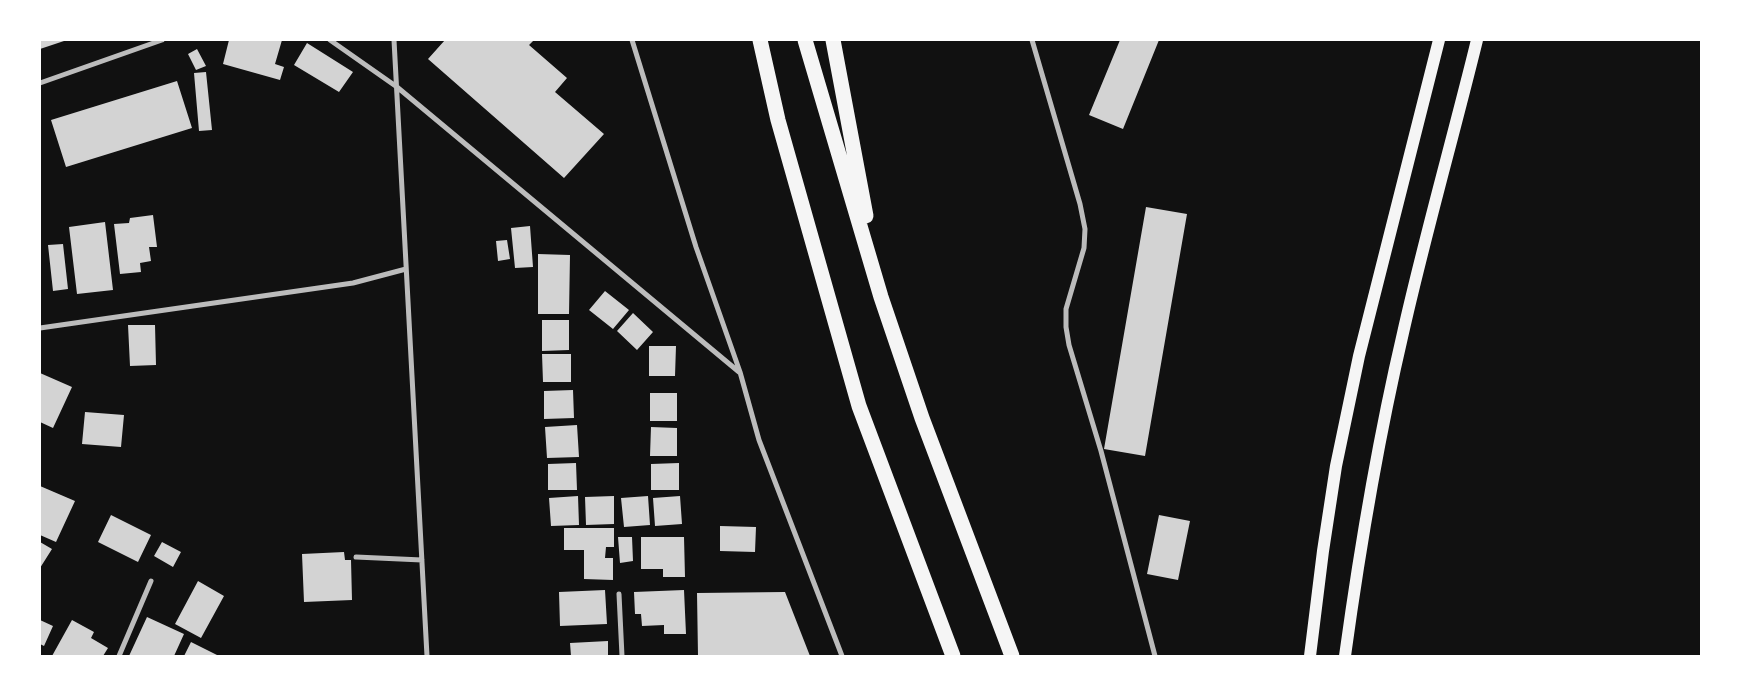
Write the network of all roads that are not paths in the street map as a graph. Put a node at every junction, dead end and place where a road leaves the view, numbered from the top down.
1 (162, 40) edge
2 (330, 40) edge
3 (394, 40) edge
4 (632, 40) edge
5 (755, 40) edge
6 (760, 40) edge
7 (805, 40) edge
8 (833, 40) edge
9 (1032, 40) edge
10 (1440, 40) edge
11 (1477, 40) edge
12 (40, 83) edge
13 (397, 87) junction
14 (778, 120) junction
15 (406, 269) junction
16 (881, 297) junction
17 (40, 328) edge
18 (740, 372) junction
19 (356, 558) dead end
20 (422, 560) junction
21 (151, 581) dead end
22 (619, 594) dead end
23 (119, 656) edge
24 (427, 656) edge
25 (622, 656) edge
26 (842, 656) edge
27 (953, 656) edge
28 (1012, 656) edge
29 (1155, 656) edge
30 (1310, 656) edge
31 (1346, 656) edge

1 - 12 street
2 - 13 street
3 - 13 street
4 - 18 street
5 - 14 highway
6 - 14 highway
7 - 16 highway
8 - 16 highway
9 - 29 street
10 - 30 main road
11 - 31 main road
13 - 15 street
13 - 18 street
14 - 27 highway
15 - 17 street
15 - 20 street
16 - 28 highway
18 - 26 street
19 - 20 street
20 - 24 street
21 - 23 street
22 - 25 street

